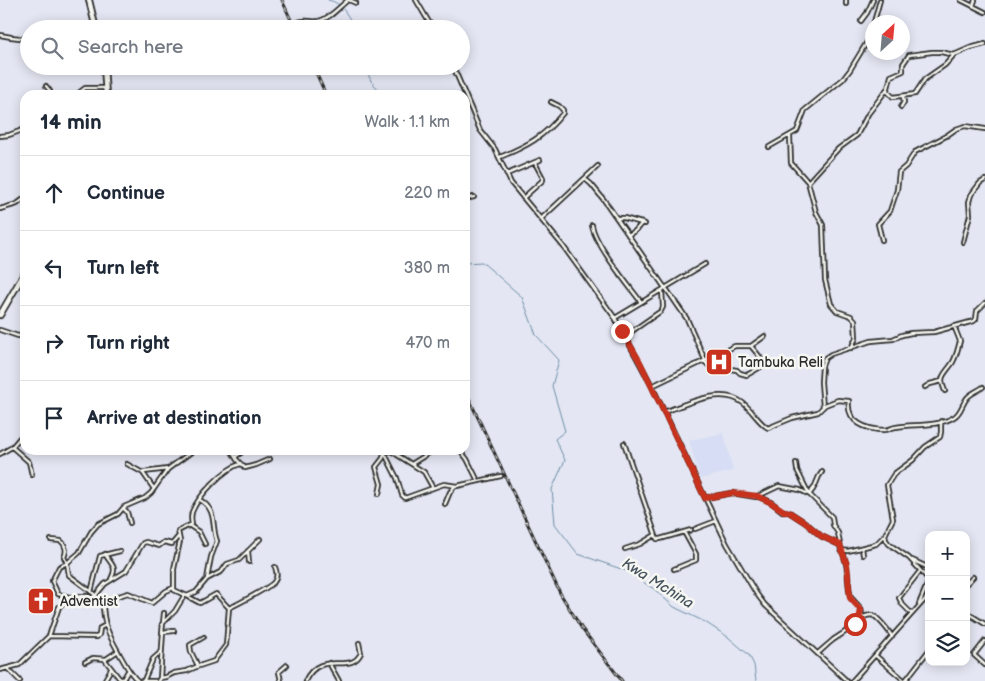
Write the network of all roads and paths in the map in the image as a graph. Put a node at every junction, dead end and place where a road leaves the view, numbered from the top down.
1 (89, 0) edge
2 (348, 0) edge
3 (416, 0) edge
4 (873, 0) edge
5 (880, 0) edge
6 (961, 0) edge
7 (975, 0) edge
8 (356, 3) dead end
9 (973, 6) junction
10 (985, 12) edge
11 (876, 15) edge
12 (94, 20) edge
13 (321, 20) edge
14 (428, 20) edge
15 (861, 21) dead end
16 (0, 35) edge
17 (20, 38) edge
18 (985, 44) edge
19 (865, 45) edge
20 (954, 55) junction
21 (104, 75) edge
22 (457, 75) edge
23 (46, 86) dead end
24 (105, 88) joint
25 (49, 90) edge
26 (84, 90) edge
27 (463, 90) edge
28 (886, 90) junction
29 (903, 97) junction
30 (551, 102) dead end
31 (470, 106) edge
32 (901, 107) dead end
33 (985, 129) edge
34 (20, 131) edge
35 (0, 136) edge
36 (790, 136) junction
37 (769, 147) dead end
38 (500, 158) junction
39 (540, 160) dead end
40 (535, 162) junction
41 (598, 166) dead end
42 (507, 174) junction
43 (585, 179) junction
44 (985, 180) edge
45 (808, 182) junction
46 (474, 197) dead end
47 (470, 198) edge
48 (523, 198) junction
49 (20, 202) edge
50 (0, 209) edge
51 (617, 218) junction
52 (541, 219) junction
53 (592, 225) dead end
54 (628, 235) junction
55 (882, 240) dead end
56 (963, 242) dead end
57 (705, 264) dead end
58 (20, 281) edge
59 (664, 288) junction
60 (641, 302) junction
61 (985, 303) edge
62 (0, 315) edge
63 (615, 318) junction
64 (954, 326) junction
65 (0, 330) edge
66 (20, 336) edge
67 (625, 336) junction
68 (765, 336) dead end
69 (750, 346) junction
70 (851, 348) junction
71 (705, 361) junction
72 (942, 381) junction
73 (652, 386) junction
74 (925, 387) dead end
75 (983, 387) dead end
76 (945, 391) dead end
77 (823, 407) junction
78 (664, 412) junction
79 (942, 421) junction
80 (20, 438) edge
81 (624, 443) dead end
82 (12, 447) junction
83 (0, 454) edge
84 (20, 454) edge
85 (21, 455) edge
86 (187, 455) edge
87 (238, 455) edge
88 (383, 455) edge
89 (386, 455) edge
90 (399, 455) edge
91 (426, 455) edge
92 (464, 455) edge
93 (235, 457) joint
94 (270, 459) dead end
95 (413, 463) junction
96 (127, 464) dead end
97 (238, 464) junction
98 (796, 464) dead end
99 (168, 469) junction
100 (142, 472) junction
101 (822, 472) dead end
102 (32, 475) dead end
103 (501, 476) dead end
104 (478, 481) junction
105 (455, 486) junction
106 (433, 488) junction
107 (154, 489) junction
108 (380, 494) dead end
109 (809, 495) junction
110 (757, 496) junction
111 (705, 498) junction
112 (200, 500) junction
113 (445, 504) dead end
114 (123, 508) junction
115 (716, 521) junction
116 (130, 523) dead end
117 (189, 526) junction
118 (684, 532) junction
119 (655, 535) junction
120 (885, 535) junction
121 (178, 536) junction
122 (51, 540) dead end
123 (260, 540) dead end
124 (205, 544) dead end
125 (840, 545) junction
126 (862, 548) junction
127 (625, 549) dead end
128 (120, 551) dead end
129 (248, 551) junction
130 (842, 551) junction
131 (105, 554) junction
132 (863, 555) dead end
133 (909, 558) junction
134 (249, 562) dead end
135 (67, 563) junction
136 (925, 566) edge
137 (275, 567) dead end
138 (674, 569) dead end
139 (920, 571) junction
140 (925, 576) edge
141 (207, 579) junction
142 (110, 581) junction
143 (174, 588) junction
144 (925, 589) edge
145 (91, 592) junction
146 (185, 596) junction
147 (69, 597) junction
148 (96, 597) junction
149 (925, 599) edge
150 (104, 602) junction
151 (918, 606) junction
152 (228, 608) junction
153 (164, 613) dead end
154 (911, 613) junction
155 (970, 615) edge
156 (859, 619) junction
157 (162, 624) junction
158 (985, 624) edge
159 (106, 625) junction
160 (174, 631) dead end
161 (162, 635) junction
162 (49, 636) junction
163 (204, 637) dead end
164 (892, 637) junction
165 (985, 641) edge
166 (359, 643) dead end
167 (118, 651) junction
168 (161, 652) junction
169 (818, 653) junction
170 (925, 655) edge
171 (876, 656) junction
172 (104, 659) junction
173 (85, 662) dead end
174 (329, 662) junction
175 (287, 664) dead end
176 (985, 665) edge
177 (198, 666) junction
178 (8, 669) junction
179 (111, 669) junction
180 (0, 670) edge
181 (128, 671) junction
182 (157, 680) edge
183 (20, 681) edge
184 (104, 681) edge
185 (123, 681) edge
186 (141, 681) edge
187 (281, 681) edge
188 (305, 681) edge
189 (339, 681) edge
190 (847, 681) edge
191 (852, 681) edge
192 (905, 681) edge

1 - 12 highway
2 - 8 street
2 - 13 street
3 - 14 street
4 - 15 street
5 - 11 street
6 - 9 street
7 - 9 street
9 - 10 street
16 - 17 street
18 - 20 street
19 - 36 street
20 - 28 street
20 - 29 street
21 - 24 highway
22 - 27 street
23 - 25 street
24 - 26 street
28 - 29 street
28 - 45 street
29 - 32 street
30 - 38 street
31 - 38 street
33 - 55 street
34 - 35 street
36 - 37 street
36 - 45 street
38 - 42 street
39 - 40 street
40 - 42 street
40 - 48 street
41 - 43 street
42 - 48 street
43 - 51 street
43 - 52 street
44 - 56 street
45 - 70 street
46 - 47 street
48 - 52 street
49 - 50 street
51 - 54 street
51 - 54 street
52 - 63 street
53 - 60 street
54 - 59 street
57 - 59 street
58 - 62 highway
59 - 60 street
59 - 67 street
59 - 71 street
60 - 63 street
61 - 64 street
63 - 67 street
64 - 70 street
64 - 72 street
65 - 66 street
67 - 73 street
68 - 69 street
69 - 71 street
69 - 71 street
70 - 77 street
71 - 73 street
72 - 74 street
72 - 76 street
73 - 78 street
75 - 79 street
77 - 78 street
77 - 79 street
78 - 111 street
79 - 120 street
80 - 82 street
81 - 119 street
82 - 83 street
82 - 84 street
85 - 102 street
86 - 99 street
87 - 93 street
88 - 108 street
89 - 106 street
90 - 95 street
91 - 95 street
92 - 104 street
93 - 97 street
94 - 97 street
95 - 106 street
96 - 100 street
97 - 112 street
98 - 109 street
99 - 100 street
99 - 107 street
100 - 107 street
101 - 109 street
103 - 104 street
104 - 105 street
105 - 106 street
105 - 113 street
107 - 114 street
109 - 110 street
109 - 125 street
110 - 111 street
110 - 125 street
111 - 115 street
112 - 117 street
112 - 141 street
114 - 116 street
114 - 135 street
115 - 118 street
115 - 169 street
117 - 121 street
117 - 124 street
118 - 119 street
118 - 138 street
119 - 127 street
120 - 126 street
120 - 133 street
121 - 142 street
121 - 143 street
122 - 135 street
123 - 129 street
125 - 130 street
126 - 130 street
126 - 132 street
128 - 131 street
129 - 134 street
129 - 141 street
130 - 156 street
131 - 142 street
131 - 145 street
133 - 136 street
133 - 139 street
135 - 145 street
135 - 147 street
137 - 152 street
139 - 140 street
139 - 154 street
141 - 146 street
142 - 148 street
143 - 146 street
143 - 150 street
144 - 151 street
145 - 148 street
146 - 152 street
146 - 157 street
147 - 148 street
147 - 162 street
148 - 150 street
149 - 151 street
150 - 159 street
151 - 154 street
152 - 177 street
153 - 157 street
154 - 164 street
155 - 158 street
156 - 164 street
156 - 169 street
157 - 161 street
159 - 162 street
159 - 167 street
160 - 161 street
161 - 168 street
162 - 178 street
163 - 177 street
164 - 171 street
165 - 176 street
166 - 174 street
167 - 172 street
167 - 181 street
168 - 182 street
168 - 186 street
169 - 190 street
170 - 192 street
171 - 191 street
171 - 192 street
172 - 173 street
172 - 179 street
174 - 188 street
174 - 189 street
175 - 187 street
177 - 182 street
178 - 180 street
178 - 183 street
179 - 184 street
179 - 185 street
181 - 185 street
181 - 186 street
182 - 186 street

